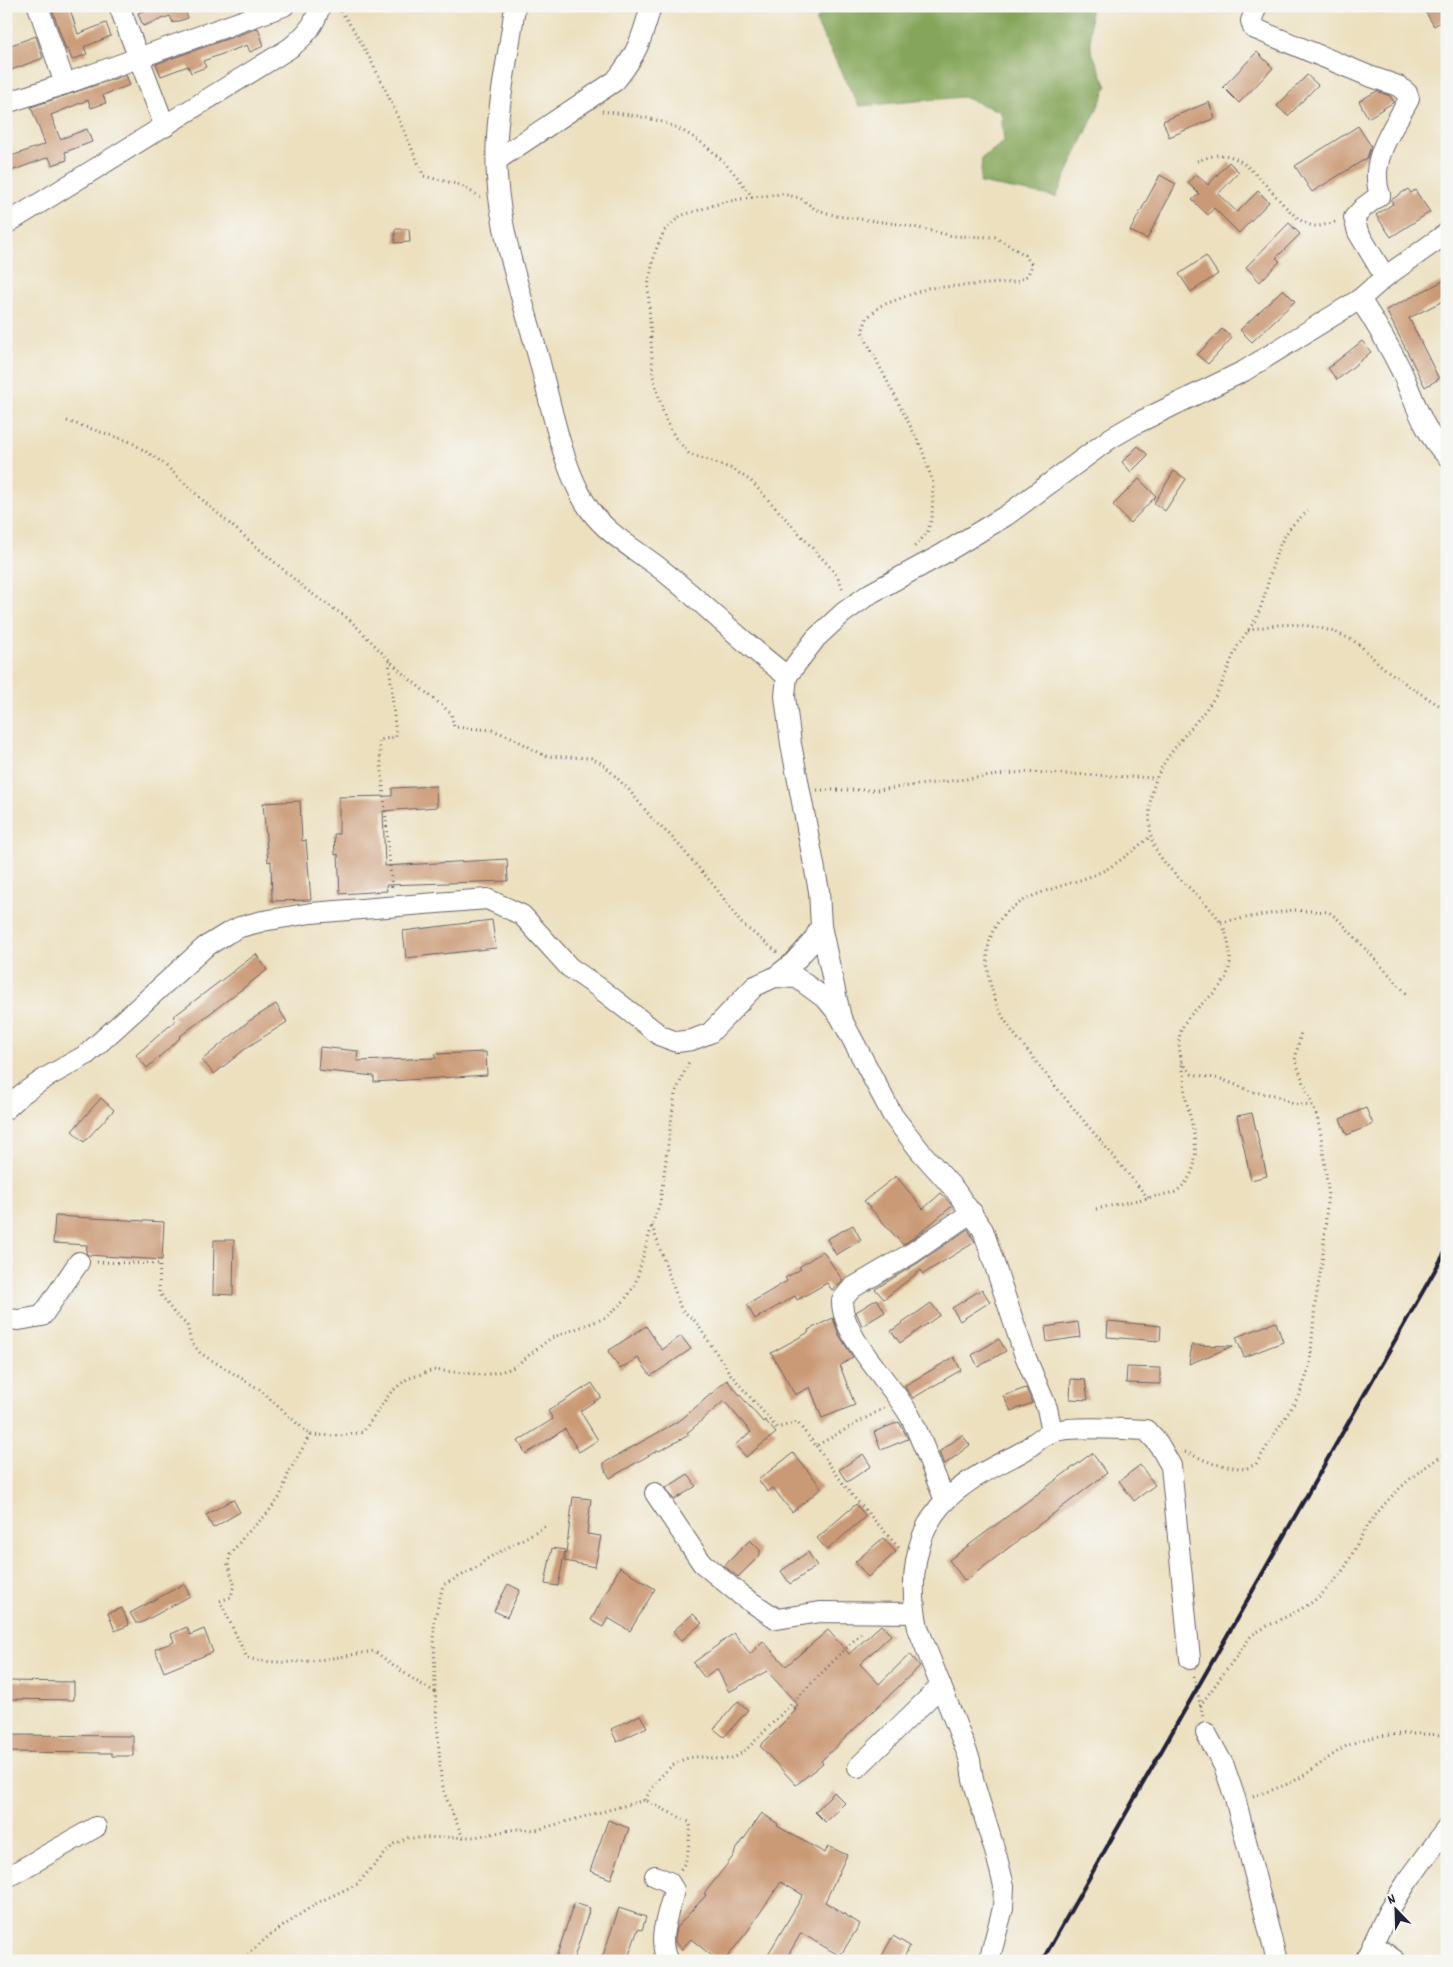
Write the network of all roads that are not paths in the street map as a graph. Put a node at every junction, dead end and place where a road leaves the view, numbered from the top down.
1 (38, 6) edge
2 (119, 6) edge
3 (284, 6) edge
4 (320, 6) edge
5 (516, 6) edge
6 (651, 6) edge
7 (1257, 6) edge
8 (140, 57) junction
9 (66, 84) junction
10 (6, 103) edge
11 (165, 126) junction
12 (497, 160) junction
13 (6, 224) edge
14 (1447, 233) edge
15 (1386, 277) junction
16 (1360, 299) junction
17 (1447, 456) edge
18 (787, 676) junction
19 (821, 926) junction
20 (781, 972) junction
21 (841, 1018) junction
22 (6, 1109) edge
23 (972, 1212) junction
24 (79, 1262) road end
25 (6, 1319) edge
26 (1052, 1432) junction
27 (655, 1493) dead end
28 (945, 1500) junction
29 (915, 1613) junction
30 (1190, 1659) road end
31 (941, 1686) junction
32 (1206, 1733) road end
33 (858, 1767) dead end
34 (96, 1827) dead end
35 (1447, 1828) edge
36 (6, 1878) edge
37 (662, 1879) road end
38 (1369, 1953) edge
39 (668, 1961) edge
40 (989, 1961) edge
41 (1277, 1961) edge
42 (1396, 1961) edge

1 - 9 street
2 - 8 street
3 - 8 street
4 - 11 street
5 - 12 street
6 - 12 street
7 - 15 street
8 - 9 street
8 - 11 street
9 - 10 street
11 - 13 street
12 - 18 street
14 - 15 street
15 - 16 street
16 - 17 street
16 - 18 street
18 - 19 street
19 - 20 street
19 - 21 street
20 - 21 street
20 - 22 street
21 - 23 street
23 - 26 street
23 - 28 street
24 - 25 street
26 - 28 street
26 - 30 street
27 - 29 street
28 - 29 street
29 - 31 street
31 - 33 street
31 - 40 street
32 - 41 street
34 - 36 street
35 - 38 street
37 - 39 street
38 - 42 street

